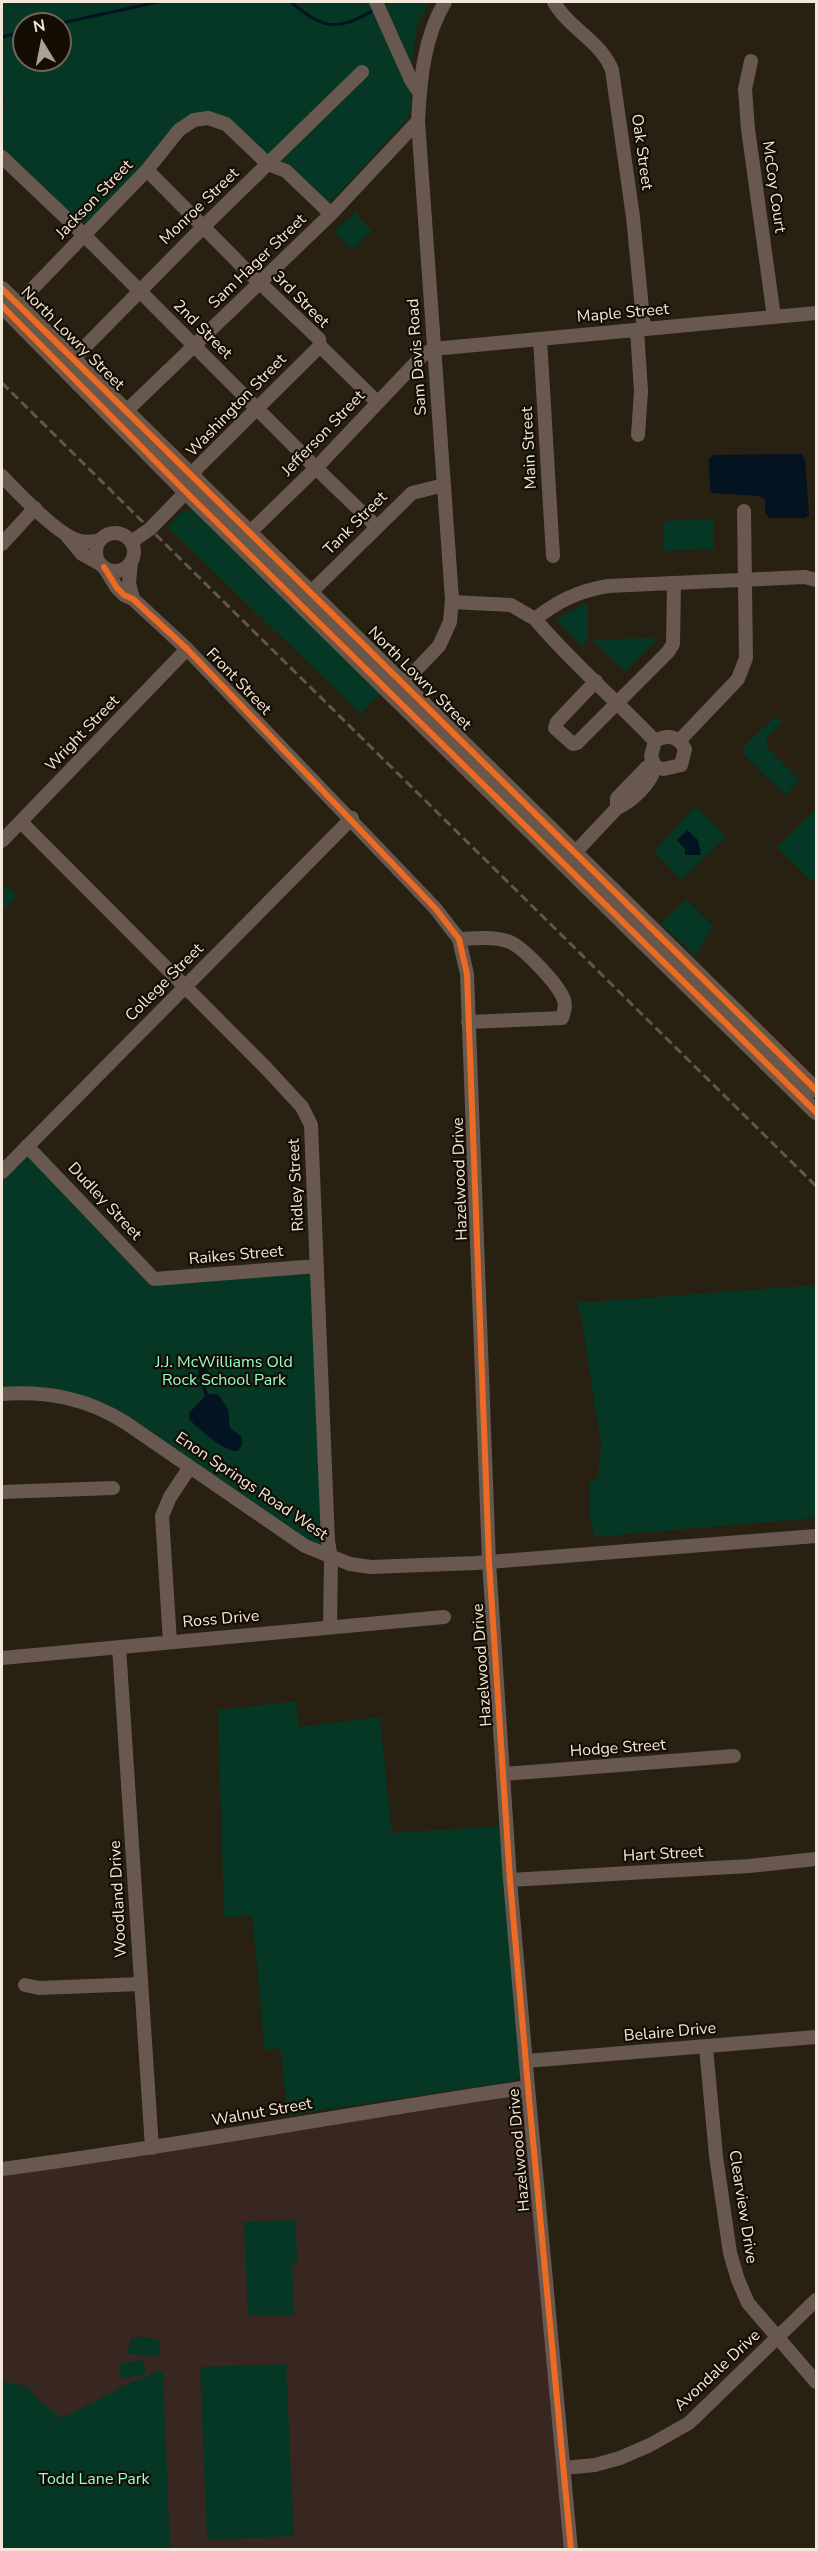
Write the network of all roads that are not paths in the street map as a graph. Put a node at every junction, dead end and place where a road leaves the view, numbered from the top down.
1 (376, 2) edge
2 (445, 2) edge
3 (554, 2) edge
4 (751, 61) dead end
5 (362, 72) dead end
6 (420, 92) junction
7 (418, 121) junction
8 (2, 157) edge
9 (268, 164) junction
10 (147, 170) junction
11 (331, 214) junction
12 (203, 227) junction
13 (83, 234) junction
14 (260, 283) junction
15 (2, 288) edge
16 (139, 290) junction
17 (9, 308) edge
18 (816, 313) edge
19 (774, 317) junction
20 (641, 329) junction
21 (540, 339) junction
22 (320, 346) junction
23 (195, 347) junction
24 (434, 349) junction
25 (68, 364) junction
26 (377, 402) junction
27 (256, 407) junction
28 (121, 416) junction
29 (638, 435) dead end
30 (316, 468) junction
31 (2, 476) edge
32 (190, 485) junction
33 (444, 485) junction
34 (35, 508) junction
35 (744, 510) dead end
36 (377, 527) junction
37 (66, 534) junction
38 (245, 538) junction
39 (100, 540) junction
40 (131, 542) junction
41 (2, 544) edge
42 (553, 556) dead end
43 (131, 562) junction
44 (102, 566) junction
45 (816, 579) edge
46 (746, 581) junction
47 (674, 584) junction
48 (306, 597) junction
49 (133, 599) junction
50 (452, 602) junction
51 (535, 620) junction
52 (187, 649) junction
53 (596, 681) junction
54 (398, 688) junction
55 (618, 702) junction
56 (655, 741) junction
57 (680, 741) junction
58 (655, 767) junction
59 (352, 818) junction
60 (21, 822) junction
61 (2, 841) edge
62 (570, 858) junction
63 (459, 939) junction
64 (185, 986) junction
65 (468, 1022) junction
66 (816, 1090) edge
67 (816, 1112) edge
68 (27, 1146) junction
69 (2, 1172) edge
70 (317, 1266) junction
71 (158, 1280) joint
72 (2, 1394) edge
73 (190, 1467) junction
74 (113, 1488) dead end
75 (2, 1492) edge
76 (816, 1536) edge
77 (332, 1558) junction
78 (489, 1562) junction
79 (444, 1617) dead end
80 (330, 1627) junction
81 (170, 1642) junction
82 (119, 1647) junction
83 (2, 1658) edge
84 (734, 1756) dead end
85 (504, 1774) junction
86 (816, 1859) edge
87 (510, 1880) junction
88 (140, 1984) junction
89 (25, 1985) dead end
90 (816, 2037) edge
91 (706, 2047) junction
92 (526, 2061) junction
93 (528, 2087) junction
94 (152, 2148) junction
95 (2, 2169) edge
96 (816, 2300) edge
97 (777, 2338) junction
98 (816, 2382) edge
99 (564, 2468) junction
100 (571, 2550) edge

1 - 6 street
2 - 6 street, Sam Davis Road
3 - 20 street, Oak Street
4 - 19 street, McCoy Court
5 - 9 street, Monroe Street
6 - 7 street, Sam Davis Road
7 - 11 street, Sam Hager Street
7 - 24 street, Sam Davis Road
8 - 13 street, 2nd Street
9 - 10 street, Jackson Street
9 - 11 street
9 - 12 street, Monroe Street
10 - 12 street, 3rd Street
10 - 13 street, Jackson Street
11 - 14 street, Sam Hager Street
12 - 14 street, 3rd Street
12 - 16 street, Monroe Street
13 - 16 street, 2nd Street
13 - 17 street, Jackson Street
14 - 22 street, 3rd Street
14 - 23 street, Sam Hager Street
15 - 17 main road, North Lowry Street
16 - 23 street, 2nd Street
16 - 25 street, Monroe Street
17 - 25 main road, North Lowry Street
18 - 19 street, Maple Street
19 - 20 street, Maple Street
20 - 21 street, Maple Street
20 - 29 street, Oak Street
21 - 24 street, Maple Street
21 - 42 street, Main Street
22 - 26 street, 3rd Street
22 - 27 street, Washington Street
23 - 27 street, 2nd Street
23 - 28 street, Sam Hager Street
24 - 26 street, Jefferson Street
24 - 33 street, Sam Davis Road
25 - 28 main road, North Lowry Street
26 - 30 street, Jefferson Street
27 - 30 street, 2nd Street
27 - 32 street, Washington Street
28 - 32 main road, North Lowry Street
30 - 36 street, 2nd Street
30 - 38 street, Jefferson Street
31 - 34 street, Front Street
32 - 38 main road, North Lowry Street
32 - 40 street, Washington Street
33 - 36 street, Tank Street
33 - 50 street, Sam Davis Road
34 - 37 street, Front Street
34 - 41 street
35 - 46 street
36 - 48 street, Tank Street
37 - 39 street, Front Street
37 - 44 street, Front Street
38 - 48 main road, North Lowry Street
39 - 40 street, Front Street
39 - 44 street
40 - 43 street
43 - 44 street
43 - 49 street
44 - 49 street, Front Street
45 - 46 street
46 - 47 street
46 - 57 street
47 - 51 street
47 - 55 street
48 - 54 main road, North Lowry Street
49 - 52 street, Front Street
50 - 51 street
50 - 54 street, Sam Davis Road
51 - 53 street
52 - 59 street, Front Street
52 - 60 street, Wright Street
53 - 55 street
53 - 55 street
54 - 62 main road, North Lowry Street
55 - 56 street
56 - 57 street
56 - 58 street
57 - 58 street
58 - 62 street
59 - 63 street, Hazelwood Drive
59 - 64 street, College Street
60 - 61 street, Wright Street
60 - 64 street, Ridley Street
62 - 66 main road
62 - 67 main road
63 - 65 street, Hazelwood Drive
63 - 65 street
64 - 68 street, College Street
64 - 70 street, Ridley Street
65 - 78 street, Hazelwood Drive
68 - 69 street, College Street
68 - 71 street, Dudley Street
70 - 71 street, Raikes Street
70 - 77 street, Ridley Street
72 - 73 street, Enon Springs Road West
73 - 77 street, Enon Springs Road West
73 - 81 street
74 - 75 street
76 - 78 street, Enon Springs Road West
77 - 78 street, Enon Springs Road West
77 - 80 street, Ridley Street
78 - 85 street, Hazelwood Drive
79 - 80 street, Ross Drive
80 - 81 street, Ross Drive
81 - 82 street, Ross Drive
82 - 83 street, Ross Drive
82 - 88 street, Woodland Drive
84 - 85 street, Hodge Street
85 - 87 street, Hazelwood Drive
86 - 87 street, Hart Street
87 - 92 street, Hazelwood Drive
88 - 89 street
88 - 94 street, Woodland Drive
90 - 91 street, Belaire Drive
91 - 92 street, Belaire Drive
91 - 97 street, Clearview Drive
92 - 93 street, Hazelwood Drive
93 - 94 street, Walnut Street
93 - 99 street, Hazelwood Drive
94 - 95 street, Walnut Street
96 - 97 street, Avondale Drive
97 - 98 street, Clearview Drive
97 - 99 street, Avondale Drive
99 - 100 street, Hazelwood Drive

